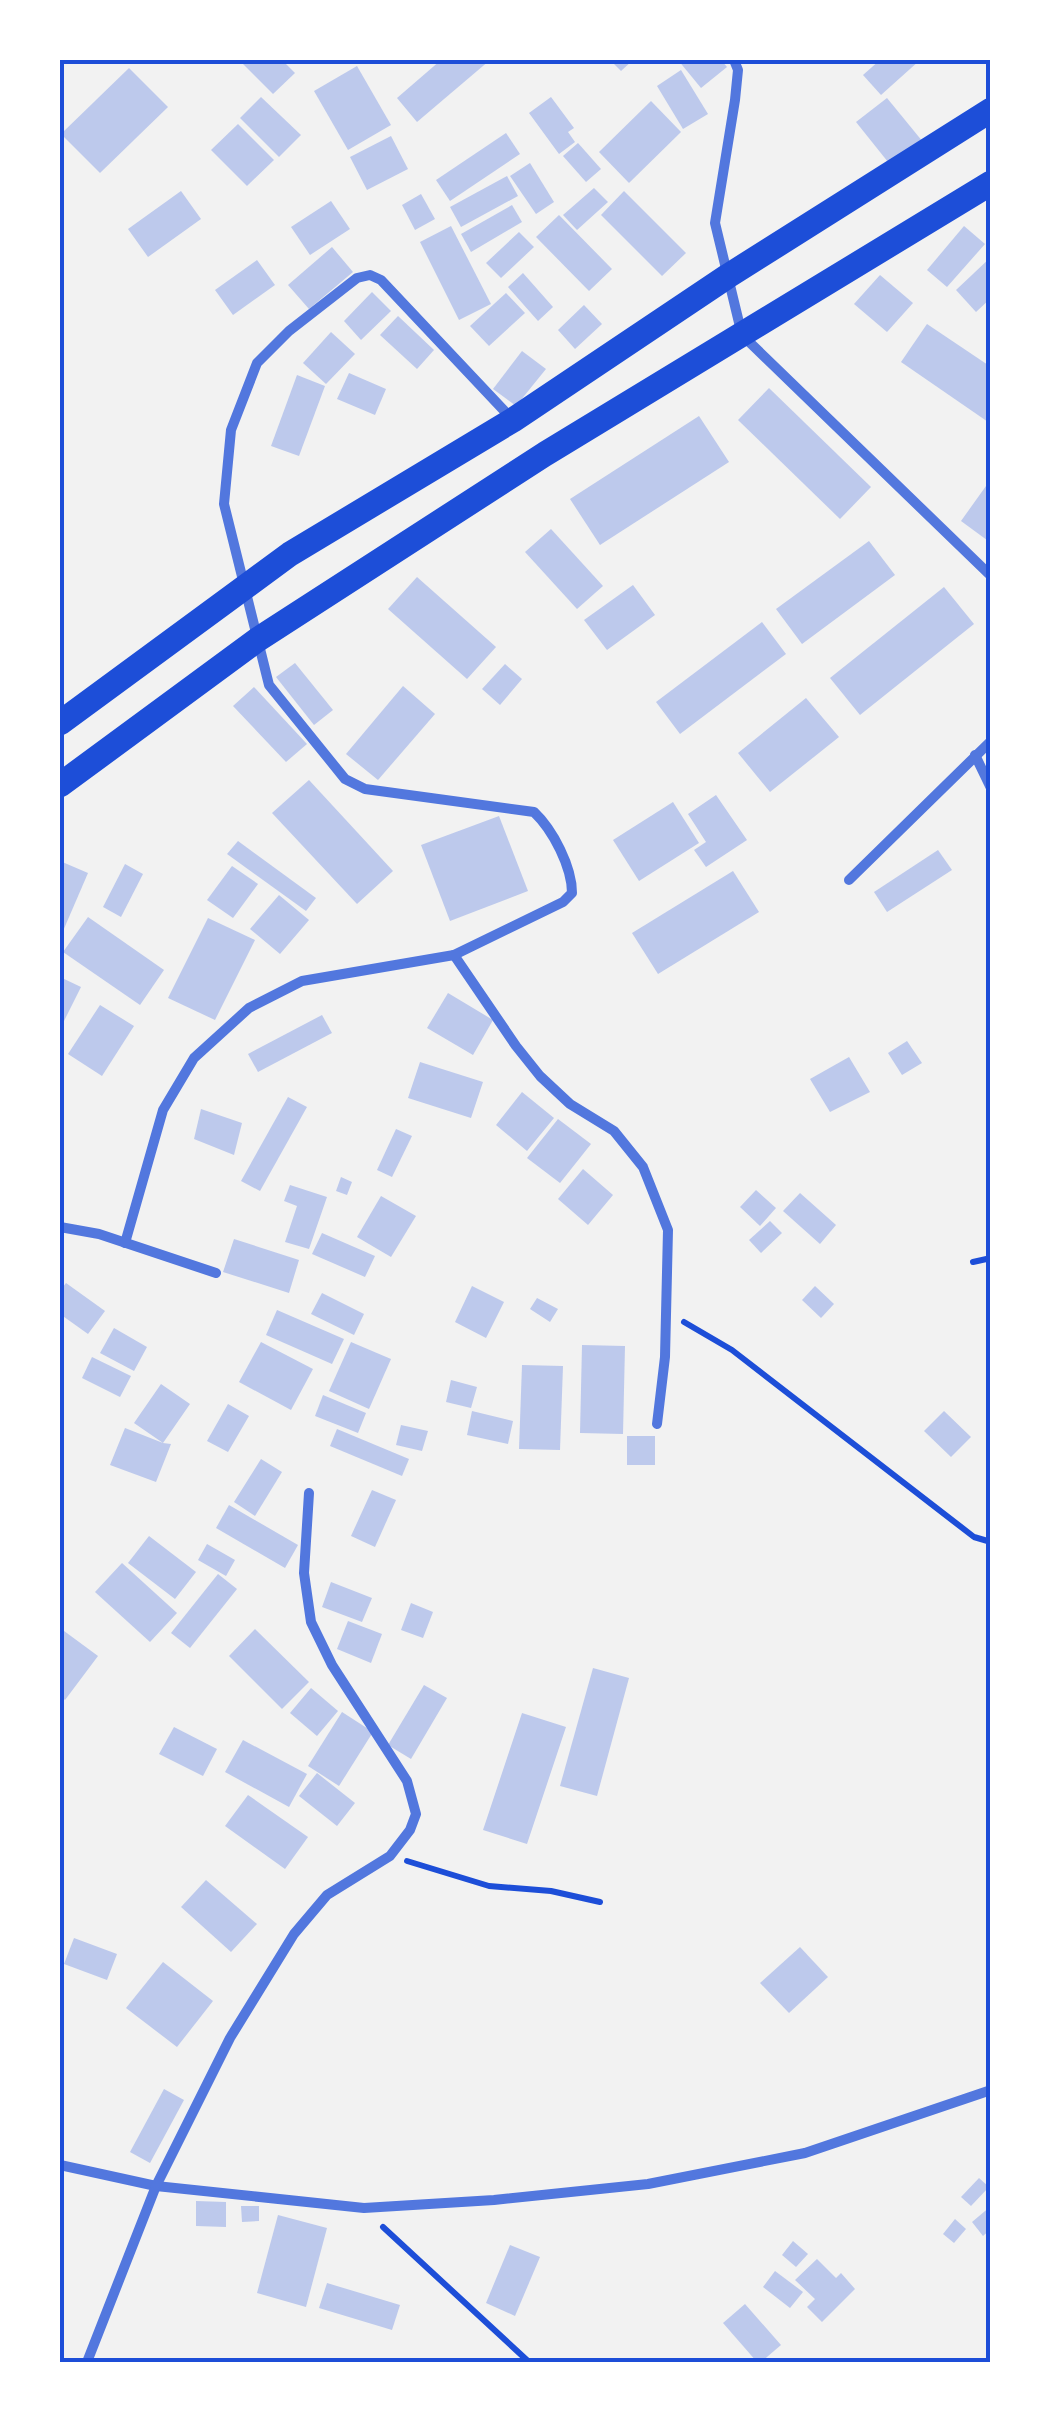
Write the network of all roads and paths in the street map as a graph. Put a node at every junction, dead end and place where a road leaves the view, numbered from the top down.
1 (734, 60) edge
2 (991, 110) edge
3 (991, 183) edge
4 (728, 276) junction
5 (742, 336) junction
6 (513, 420) junction
7 (991, 576) edge
8 (244, 588) junction
9 (257, 640) junction
10 (60, 723) edge
11 (991, 741) edge
12 (975, 754) junction
13 (60, 785) edge
14 (991, 788) edge
15 (849, 880) dead end
16 (454, 955) junction
17 (60, 1226) edge
18 (125, 1243) junction
19 (991, 1258) edge
20 (973, 1262) dead end
21 (216, 1272) dead end
22 (665, 1311) junction
23 (657, 1424) dead end
24 (309, 1493) dead end
25 (991, 1542) edge
26 (390, 1856) junction
27 (600, 1902) dead end
28 (991, 2090) edge
29 (60, 2165) edge
30 (156, 2186) junction
31 (364, 2208) junction
32 (88, 2362) edge
33 (529, 2362) edge

1 - 4 street
2 - 4 main road
3 - 5 main road
4 - 5 street
4 - 6 main road
5 - 7 street
5 - 9 main road
6 - 8 main road
6 - 8 street
8 - 9 street
8 - 10 main road
9 - 13 main road
9 - 16 street
11 - 12 street
12 - 14 street
12 - 15 street
16 - 18 street
16 - 22 street
17 - 18 street
18 - 21 street
19 - 20 path
22 - 23 street
22 - 25 path
24 - 26 street
26 - 27 path
26 - 30 street
28 - 31 street
29 - 30 street
30 - 31 street
30 - 32 street
31 - 33 path

